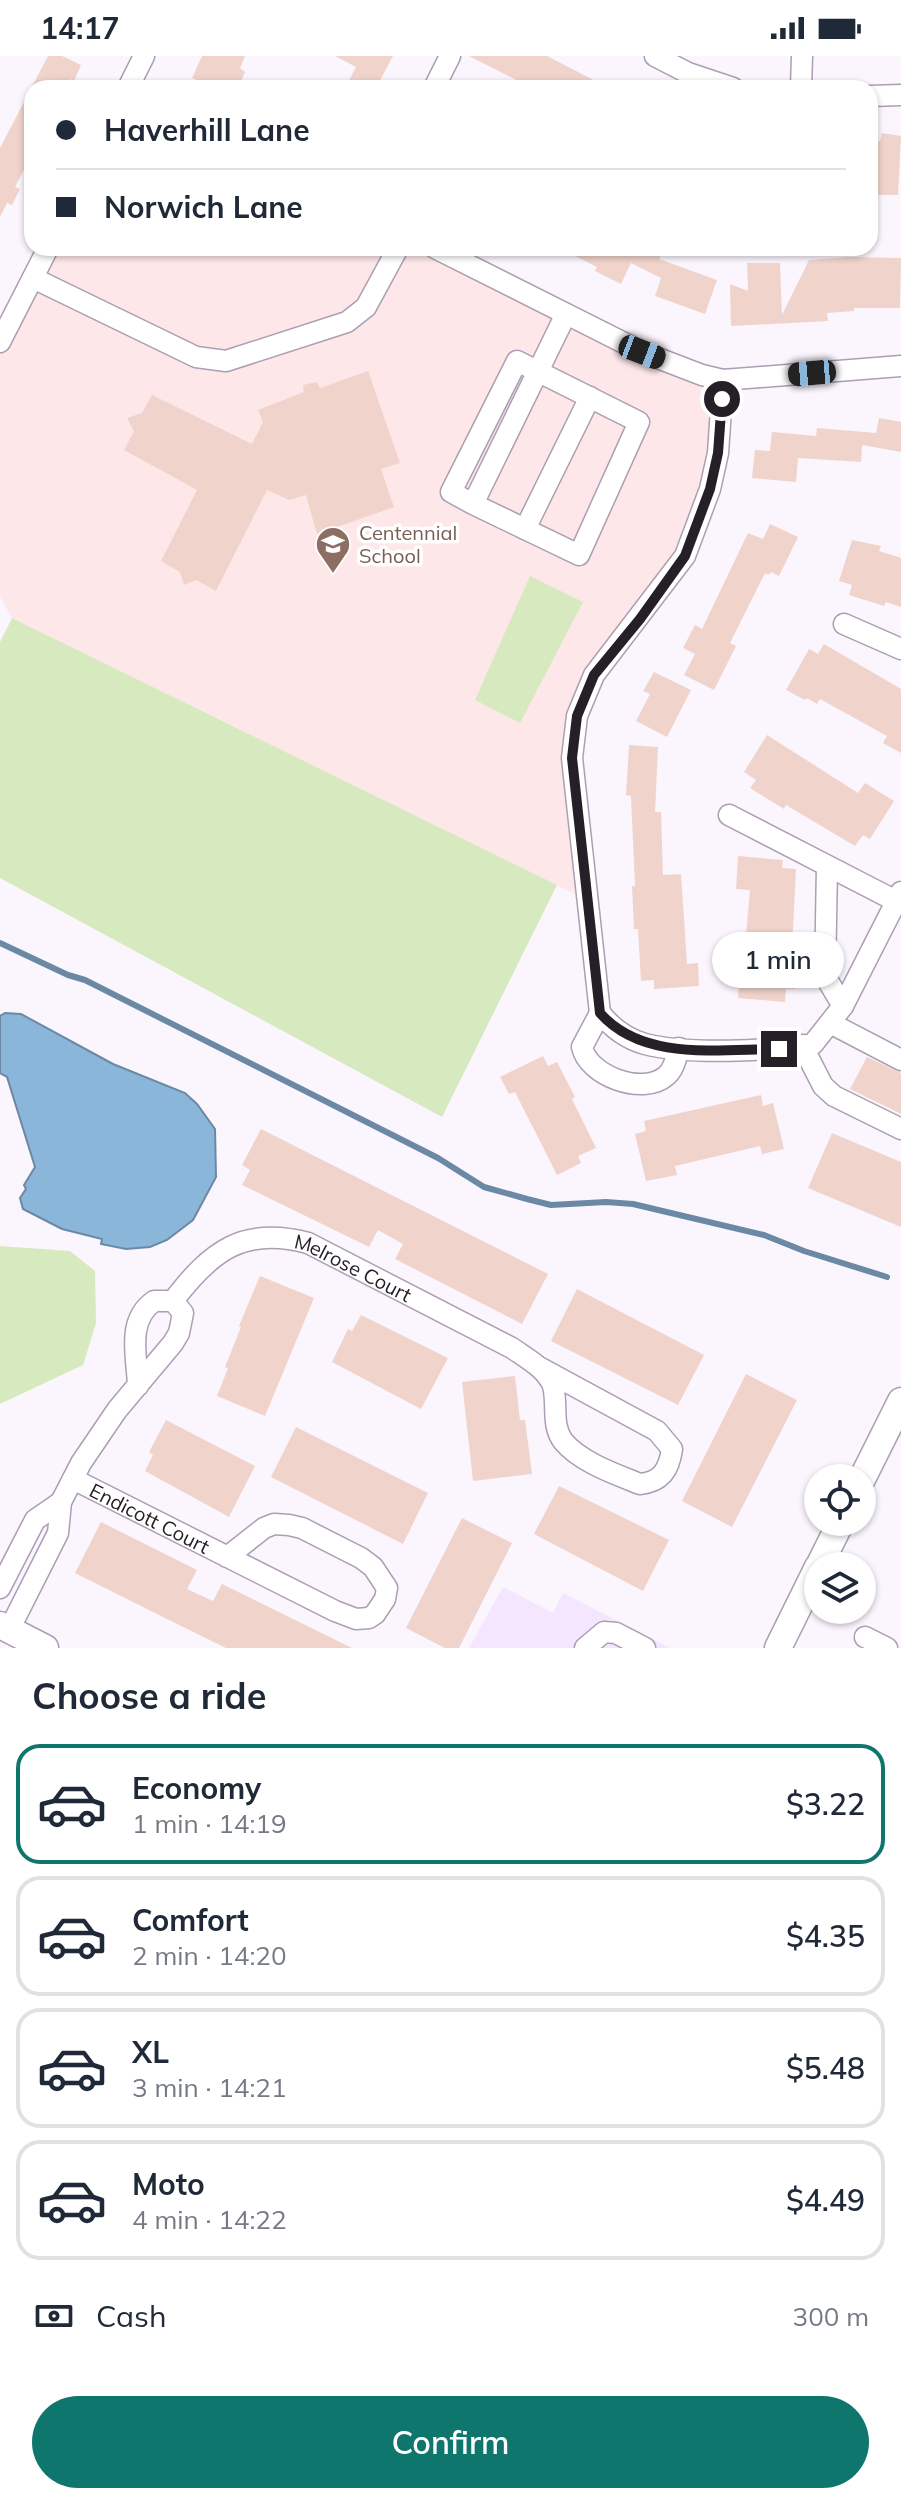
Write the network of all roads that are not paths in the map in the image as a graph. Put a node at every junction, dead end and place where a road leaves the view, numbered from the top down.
1 (144, 56) edge
2 (450, 56) edge
3 (655, 56) edge
4 (802, 56) edge
5 (132, 80) edge
6 (438, 80) edge
7 (709, 80) edge
8 (801, 80) edge
9 (901, 95) edge
10 (878, 96) edge
11 (44, 256) edge
12 (394, 256) edge
13 (451, 256) edge
14 (33, 278) junction
15 (566, 314) junction
16 (0, 342) edge
17 (901, 366) edge
18 (538, 371) junction
19 (723, 380) junction
20 (590, 397) junction
21 (525, 529) junction
22 (844, 624) dead end
23 (901, 649) edge
24 (729, 815) dead end
25 (827, 866) junction
26 (898, 896) edge
27 (600, 1013) junction
28 (836, 1014) junction
29 (802, 1045) junction
30 (679, 1048) junction
31 (901, 1060) edge
32 (901, 1129) edge
33 (173, 1301) junction
34 (539, 1367) junction
35 (138, 1386) junction
36 (901, 1401) edge
37 (870, 1464) edge
38 (73, 1479) junction
39 (61, 1502) junction
40 (227, 1557) junction
41 (0, 1588) edge
42 (804, 1596) edge
43 (4, 1628) edge
44 (865, 1637) dead end
45 (591, 1646) edge
46 (45, 1648) edge
47 (645, 1648) edge
48 (779, 1648) edge
49 (887, 1648) edge

1 - 5 street
2 - 6 street
3 - 7 street
4 - 8 street
9 - 10 street
11 - 14 street
12 - 14 street
13 - 15 street
14 - 16 street
15 - 18 street
15 - 19 street
17 - 19 street
18 - 20 street
18 - 21 street
19 - 27 street
20 - 21 street
20 - 21 street
22 - 23 street
24 - 25 street
25 - 26 street
25 - 28 street
26 - 28 street
27 - 30 street
27 - 30 street
28 - 29 street
28 - 31 street
29 - 30 street
29 - 32 street
33 - 34 street, Melrose Court
33 - 35 street
33 - 35 street
34 - 34 street, Melrose Court
35 - 38 street
36 - 37 main road
38 - 39 street
38 - 40 street, Endicott Court
39 - 41 street
39 - 43 street
40 - 40 street, Endicott Court
42 - 48 main road
43 - 46 main road
44 - 49 street
45 - 47 street

